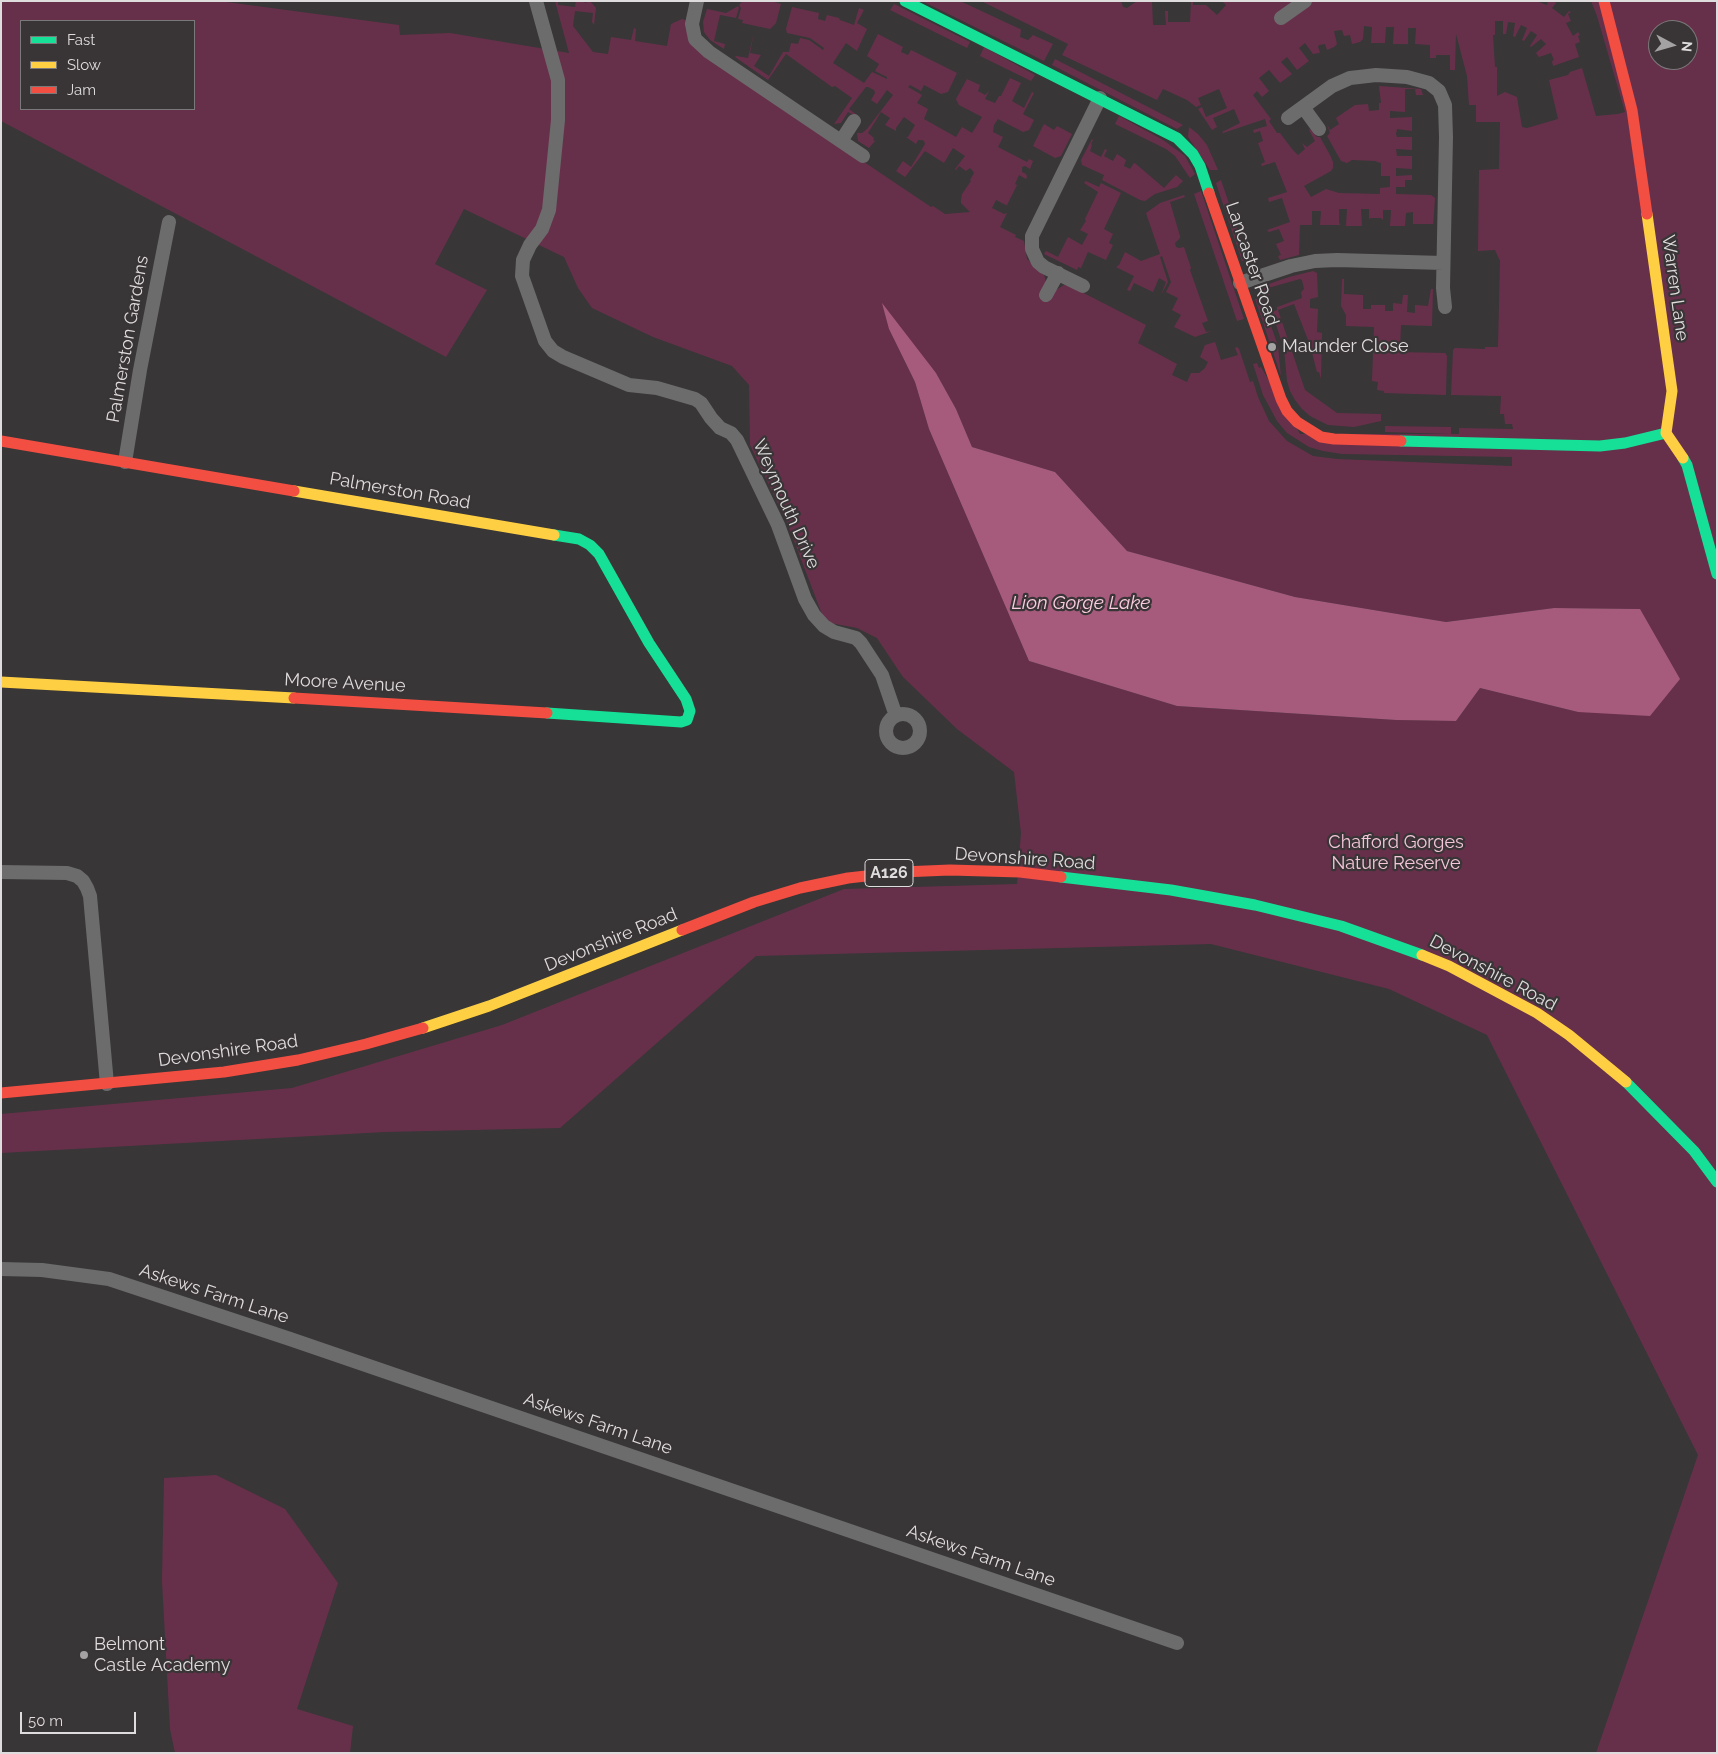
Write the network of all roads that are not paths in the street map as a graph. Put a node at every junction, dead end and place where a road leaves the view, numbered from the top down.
1 (536, 1) edge
2 (696, 1) edge
3 (905, 1) edge
4 (1305, 1) edge
5 (1604, 1) edge
6 (1281, 18) dead end
7 (1100, 98) junction
8 (1303, 107) junction
9 (1288, 118) dead end
10 (854, 121) dead end
11 (1318, 130) dead end
12 (841, 140) junction
13 (863, 156) dead end
14 (169, 222) dead end
15 (1443, 262) junction
16 (1058, 273) junction
17 (1240, 282) junction
18 (1083, 286) dead end
19 (1046, 294) dead end
20 (1445, 307) dead end
21 (1666, 433) junction
22 (1, 441) edge
23 (125, 462) junction
24 (1717, 574) edge
25 (1, 682) edge
26 (896, 716) dead end
27 (686, 720) joint
28 (1, 872) edge
29 (107, 1084) junction
30 (1, 1093) edge
31 (1717, 1182) edge
32 (1, 1269) edge
33 (1177, 1643) dead end

1 - 26 street, Weymouth Drive
2 - 12 street
3 - 7 street, Lancaster Road
4 - 6 street
5 - 21 street, Warren Lane
7 - 16 street
7 - 17 street, Lancaster Road
8 - 9 street
8 - 11 street
8 - 15 street
10 - 12 street
12 - 13 street
14 - 23 street, Palmerston Gardens
15 - 17 street
15 - 20 street
16 - 18 street
16 - 19 street
17 - 21 street, Lancaster Road
21 - 24 street
22 - 23 street, Palmerston Road
23 - 27 street, Palmerston Road
25 - 27 street, Moore Avenue
28 - 29 street
29 - 30 street, Devonshire Road / A126
29 - 31 street, Devonshire Road / A126
32 - 33 street, Askews Farm Lane

